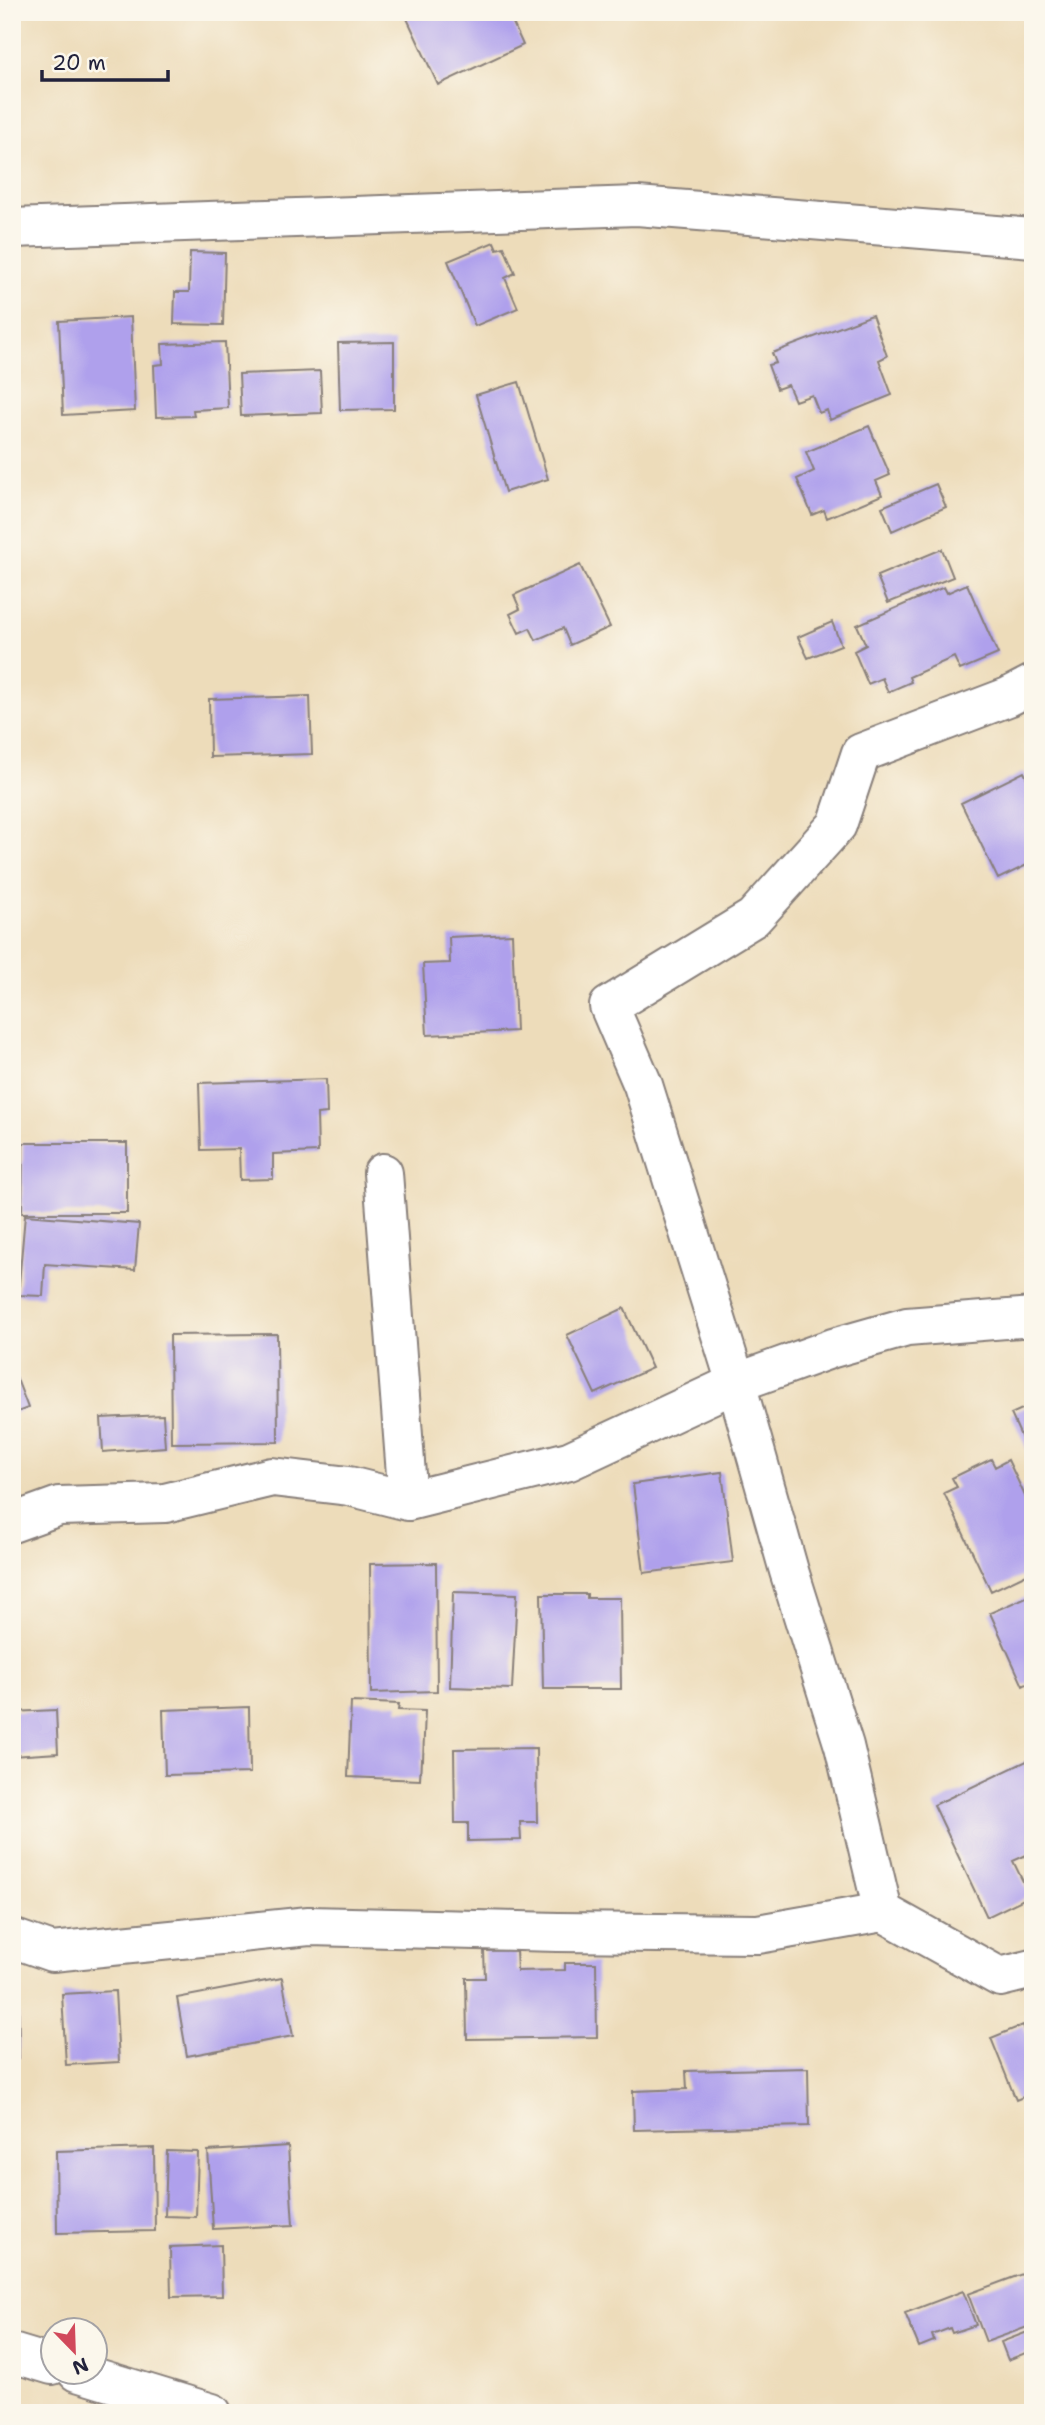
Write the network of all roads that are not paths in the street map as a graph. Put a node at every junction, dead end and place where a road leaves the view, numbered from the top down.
1 (12, 228) edge
2 (1033, 238) edge
3 (1033, 684) edge
4 (383, 1173) dead end
5 (1033, 1317) edge
6 (736, 1383) junction
7 (408, 1500) junction
8 (12, 1523) edge
9 (883, 1912) junction
10 (12, 1938) edge
11 (1033, 1969) edge
12 (12, 2353) edge
13 (38, 2361) edge
14 (108, 2381) edge
15 (212, 2413) edge

1 - 2 street
3 - 6 street
4 - 7 street
5 - 6 street
6 - 7 street
6 - 9 street
7 - 8 street
9 - 10 street
9 - 11 street
12 - 13 street
14 - 15 street

